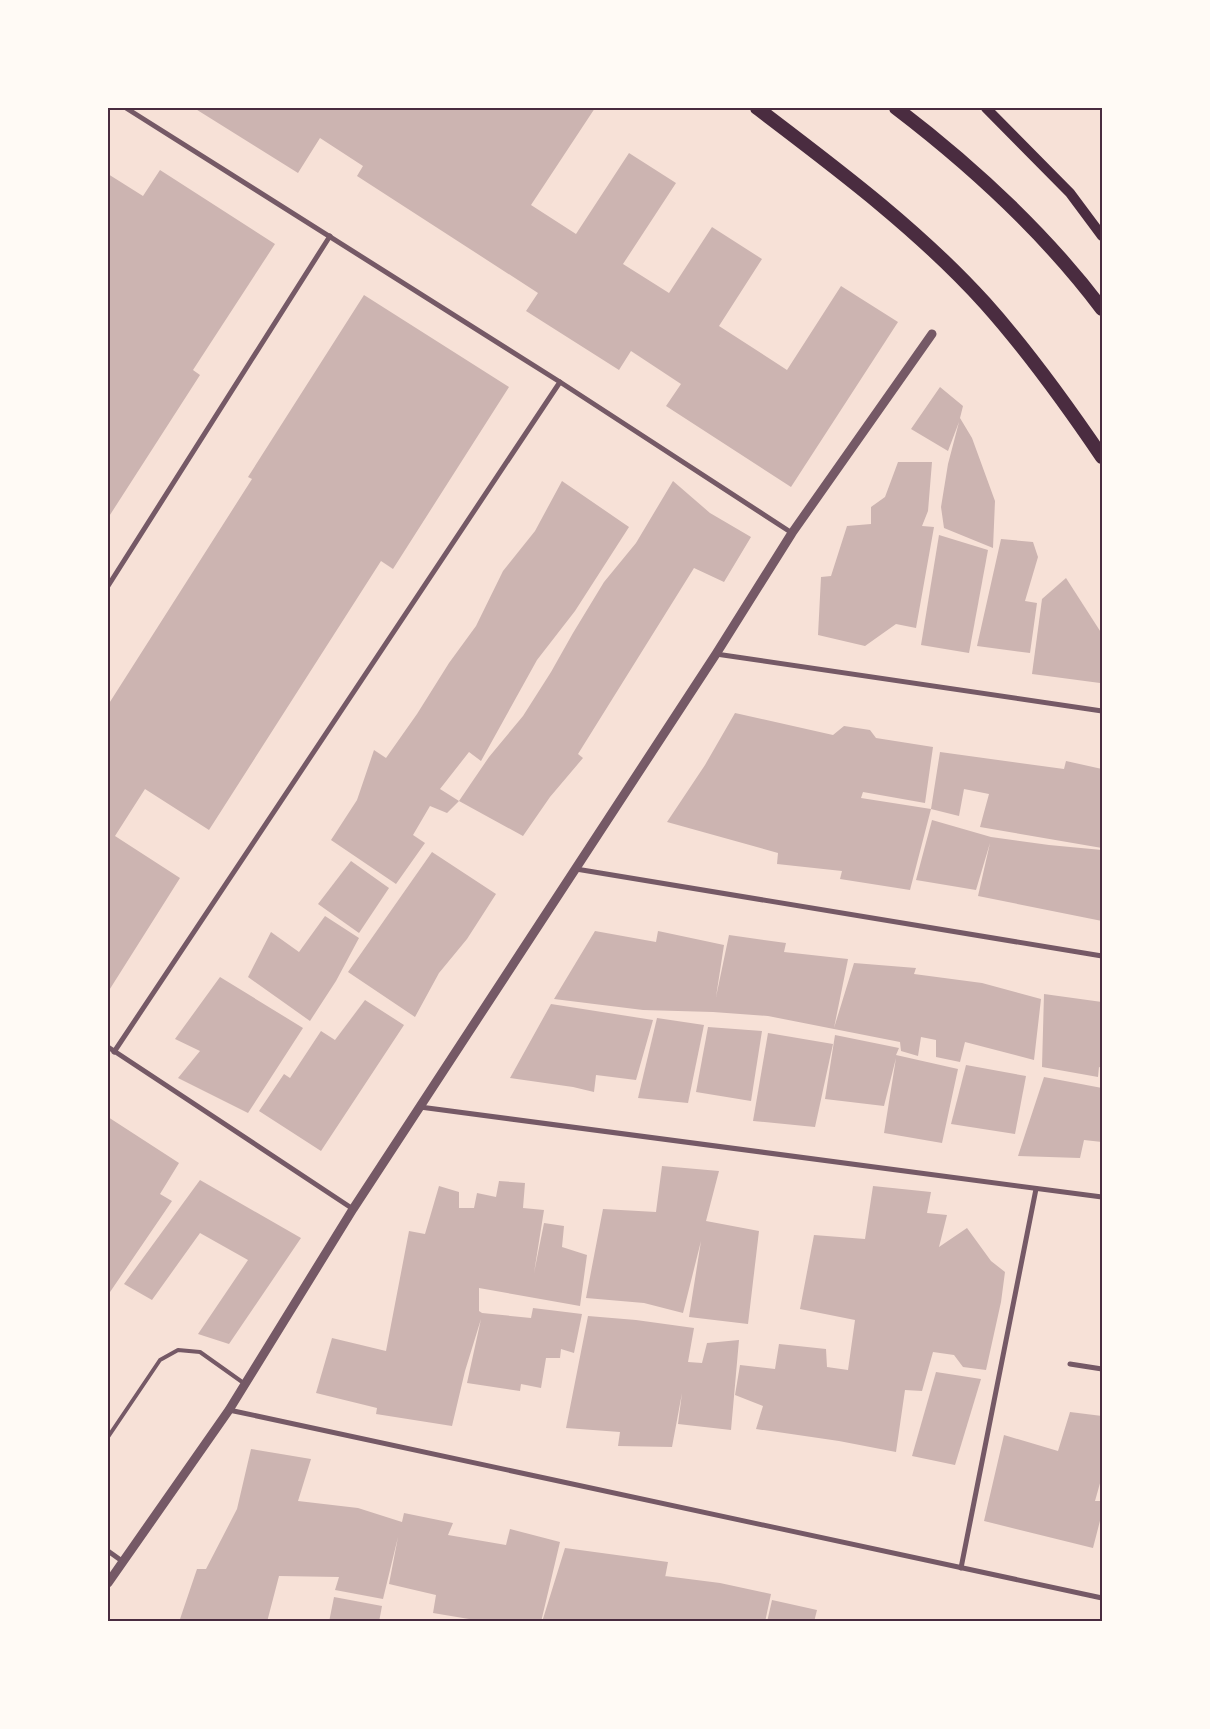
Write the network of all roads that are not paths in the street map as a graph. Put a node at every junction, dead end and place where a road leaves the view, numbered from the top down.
1 (126, 108) edge
2 (757, 108) edge
3 (896, 108) edge
4 (986, 108) edge
5 (330, 236) junction
6 (1102, 236) edge
7 (1102, 309) edge
8 (932, 334) dead end
9 (560, 382) junction
10 (1102, 457) edge
11 (792, 533) junction
12 (108, 586) edge
13 (716, 654) junction
14 (1102, 711) edge
15 (576, 869) junction
16 (1102, 956) edge
17 (108, 1047) edge
18 (114, 1052) junction
19 (420, 1107) junction
20 (1036, 1189) junction
21 (1102, 1198) edge
22 (353, 1209) junction
23 (1070, 1364) dead end
24 (1102, 1369) edge
25 (245, 1384) junction
26 (229, 1410) junction
27 (108, 1438) edge
28 (108, 1551) edge
29 (122, 1561) junction
30 (962, 1568) junction
31 (108, 1583) edge
32 (1102, 1598) edge

1 - 5 street
2 - 10 highway
3 - 7 highway
4 - 6 main road
5 - 9 street
5 - 12 street
8 - 11 street
9 - 11 street
9 - 18 street
11 - 13 street
13 - 14 street
13 - 15 street
15 - 16 street
15 - 19 street
17 - 18 street
18 - 22 street
19 - 20 street
19 - 22 street
20 - 21 street
20 - 30 street
22 - 25 street
23 - 24 street
25 - 26 street
25 - 27 lane
26 - 29 street
26 - 30 street
28 - 29 street
29 - 31 street
30 - 32 street

